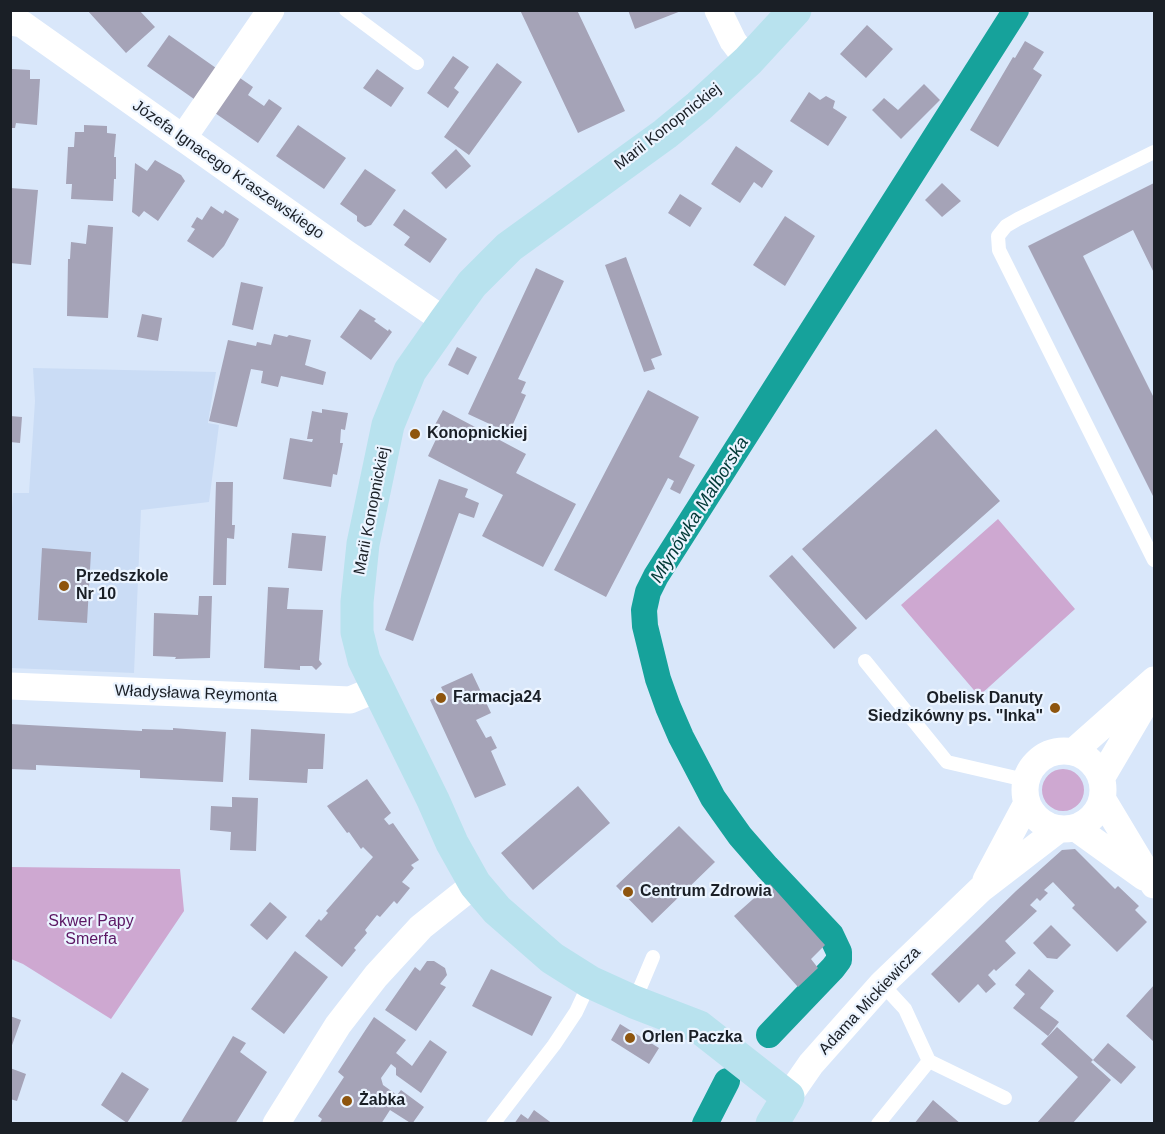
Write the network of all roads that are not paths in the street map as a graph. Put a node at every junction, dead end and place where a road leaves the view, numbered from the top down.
1 (271, 10) edge
2 (346, 10) edge
3 (718, 10) edge
4 (795, 10) edge
5 (18, 19) edge
6 (748, 61) junction
7 (417, 63) dead end
8 (183, 138) junction
9 (1155, 152) edge
10 (445, 321) junction
11 (1154, 558) edge
12 (865, 661) dead end
13 (1155, 680) edge
14 (10, 686) edge
15 (379, 688) junction
16 (1155, 688) edge
17 (1074, 751) junction
18 (1103, 788) junction
19 (1026, 792) junction
20 (1068, 828) junction
21 (475, 884) junction
22 (1154, 885) edge
23 (981, 889) junction
24 (653, 957) dead end
25 (590, 982) junction
26 (882, 984) junction
27 (634, 1002) junction
28 (929, 1061) junction
29 (1005, 1098) dead end
30 (780, 1110) edge
31 (276, 1124) edge
32 (493, 1124) edge
33 (878, 1124) edge

1 - 8 street
2 - 7 lane
3 - 6 street
4 - 6 street, Marii Konopnickiej
5 - 8 street, Józefa Ignacego Kraszewskiego
6 - 10 street, Marii Konopnickiej
8 - 10 street, Józefa Ignacego Kraszewskiego
9 - 11 lane
10 - 15 street, Marii Konopnickiej
12 - 19 lane
13 - 17 street
14 - 15 street, Władysława Reymonta
15 - 21 street, Marii Konopnickiej
16 - 18 street
17 - 18 street
17 - 19 street
18 - 20 street
18 - 22 street
19 - 20 street
19 - 23 street, Adama Mickiewicza
20 - 22 street
20 - 23 street, Adama Mickiewicza
21 - 25 street, Marii Konopnickiej
21 - 31 street
23 - 26 street, Adama Mickiewicza
24 - 27 lane
25 - 27 street, Marii Konopnickiej
25 - 32 lane
26 - 28 lane
26 - 30 street, Adama Mickiewicza
27 - 30 street, Marii Konopnickiej
28 - 29 lane
28 - 33 lane

